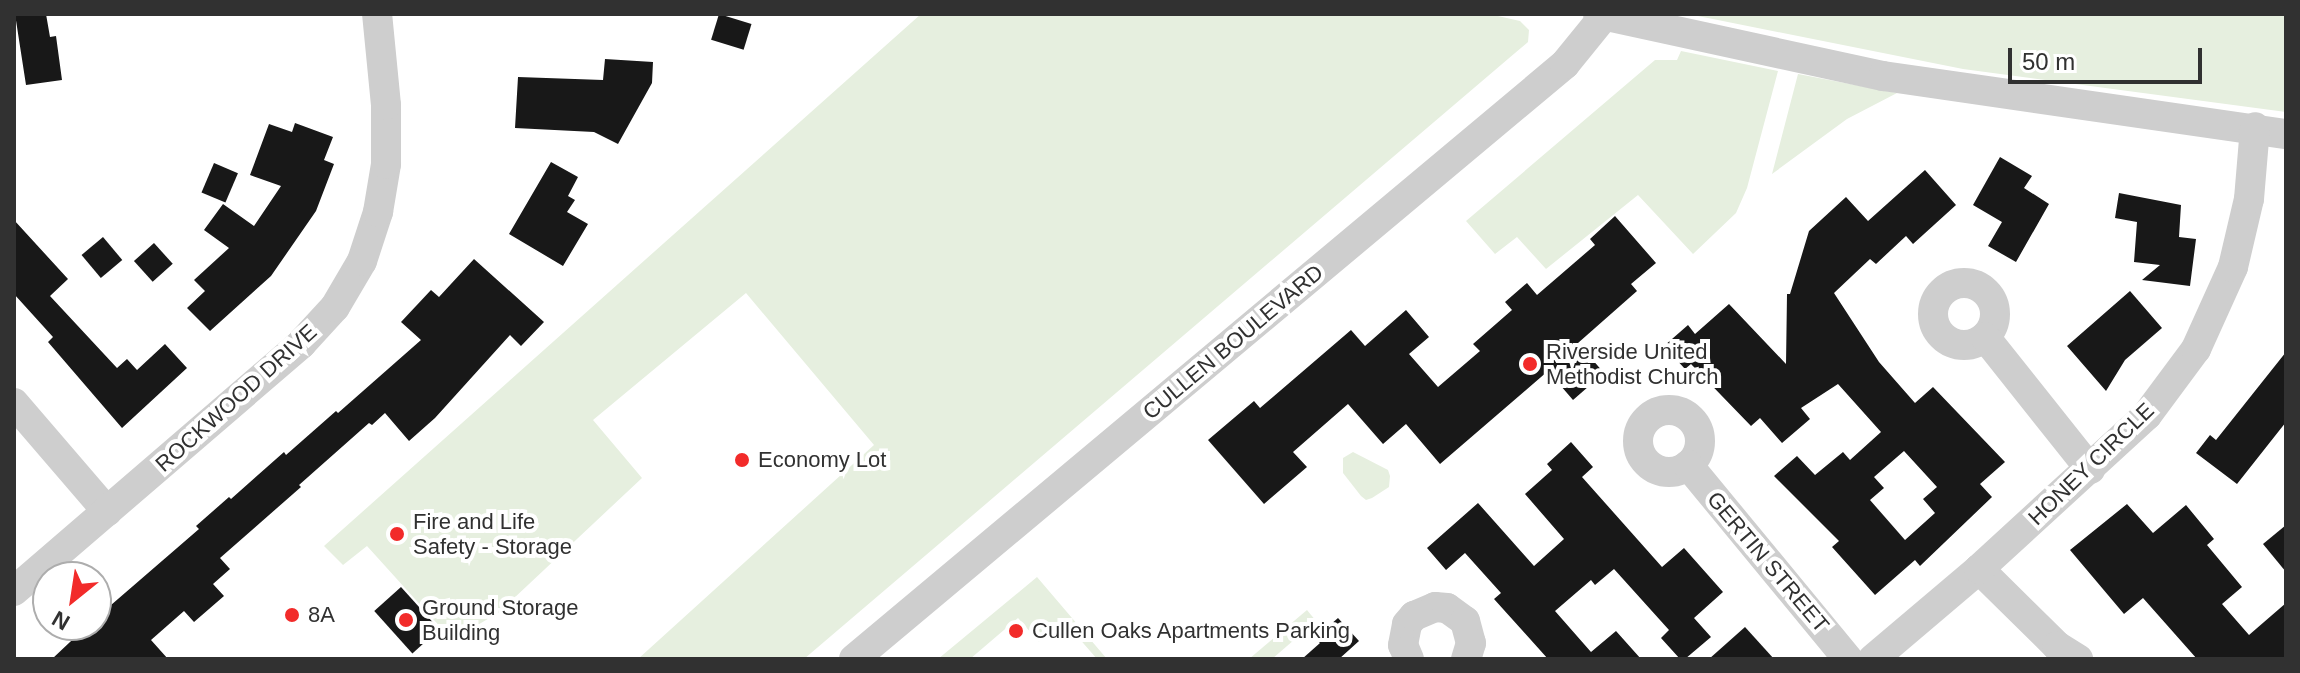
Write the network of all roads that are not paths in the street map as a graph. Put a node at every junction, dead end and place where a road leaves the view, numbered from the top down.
1 (377, 14) edge
2 (1601, 15) edge
3 (2255, 127) junction
4 (2286, 134) edge
5 (1985, 337) dead end
6 (14, 403) edge
7 (1688, 465) dead end
8 (2090, 469) junction
9 (107, 511) junction
10 (1979, 569) junction
11 (14, 591) edge
12 (854, 659) edge
13 (1409, 659) edge
14 (1466, 659) edge
15 (1848, 659) edge
16 (1873, 659) edge
17 (2078, 659) edge

1 - 9 street, ROCKWOOD DRIVE
2 - 3 street
2 - 12 street, CULLEN BOULEVARD
3 - 4 street
3 - 8 street, HONEY CIRCLE
5 - 8 street
6 - 9 street
7 - 15 street, GERTIN STREET
8 - 10 street, HONEY CIRCLE
9 - 11 street, ROCKWOOD DRIVE
10 - 16 street, HONEY CIRCLE
10 - 17 street
13 - 14 street

